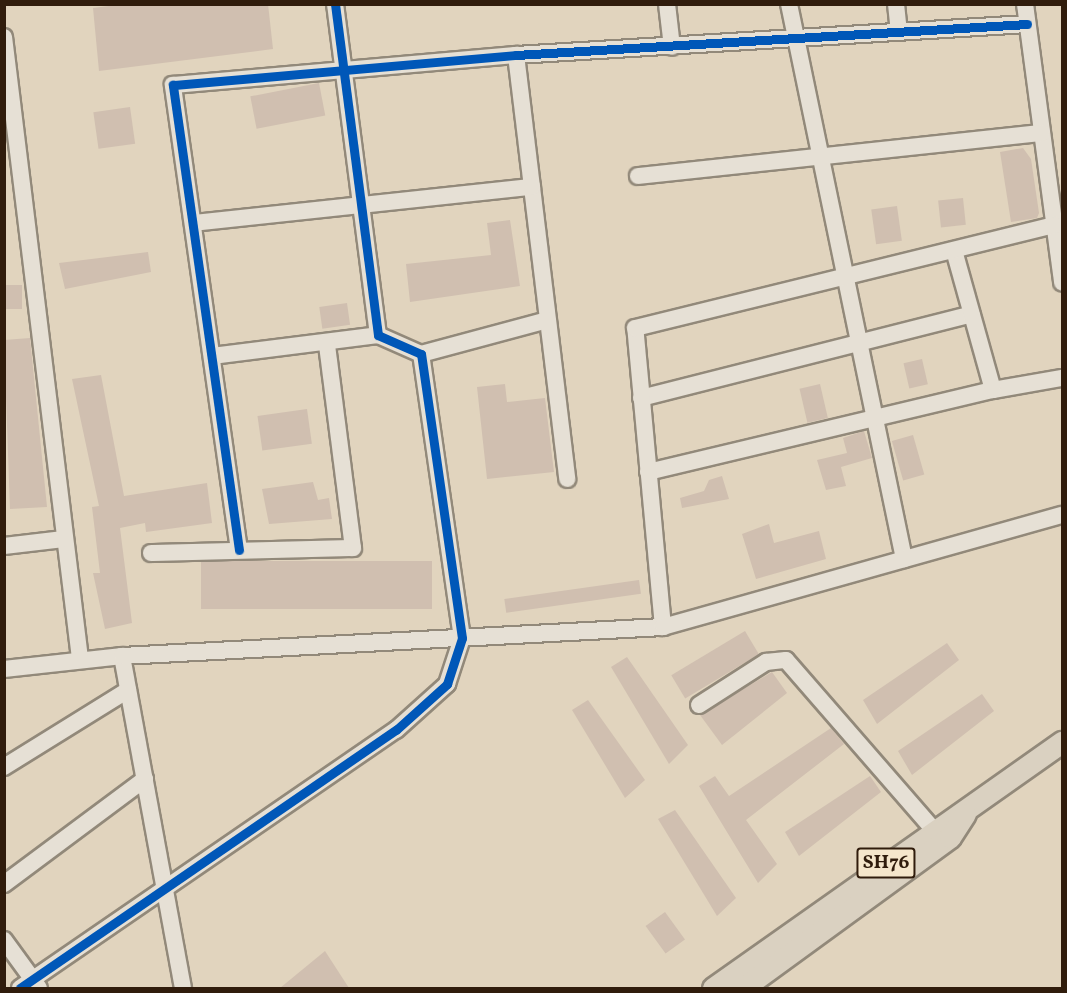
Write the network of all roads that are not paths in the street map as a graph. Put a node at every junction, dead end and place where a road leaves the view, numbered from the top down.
1 (335, 4) edge
2 (667, 4) edge
3 (789, 4) edge
4 (896, 4) edge
5 (1025, 4) edge
6 (1027, 24) junction
7 (899, 33) junction
8 (4, 37) edge
9 (792, 40) junction
10 (672, 47) junction
11 (516, 55) junction
12 (343, 68) junction
13 (1042, 133) junction
14 (817, 157) junction
15 (12, 163) edge
16 (1055, 172) edge
17 (638, 176) dead end
18 (532, 187) junction
19 (361, 204) junction
20 (193, 223) junction
21 (1055, 225) junction
22 (954, 250) junction
23 (842, 277) junction
24 (1062, 282) edge
25 (972, 314) junction
26 (548, 320) junction
27 (378, 335) junction
28 (327, 344) junction
29 (857, 346) junction
30 (421, 354) junction
31 (212, 356) junction
32 (1062, 378) edge
33 (993, 390) junction
34 (641, 398) junction
35 (873, 418) junction
36 (648, 472) junction
37 (567, 479) dead end
38 (1062, 515) edge
39 (64, 539) junction
40 (4, 546) edge
41 (239, 550) junction
42 (151, 553) dead end
43 (904, 559) junction
44 (663, 627) junction
45 (462, 638) junction
46 (122, 656) junction
47 (80, 659) junction
48 (4, 669) edge
49 (128, 690) junction
50 (699, 705) dead end
51 (1062, 742) edge
52 (4, 767) edge
53 (145, 779) junction
54 (965, 814) junction
55 (933, 829) junction
56 (4, 884) edge
57 (165, 884) junction
58 (4, 940) edge
59 (30, 985) edge
60 (183, 988) edge
61 (713, 988) edge
62 (743, 988) edge

1 - 12 street
2 - 10 street
3 - 9 street
4 - 7 street
5 - 6 street
6 - 7 street
6 - 13 street
7 - 9 street
8 - 15 street
9 - 10 street
9 - 14 street
10 - 11 street
11 - 12 street
11 - 18 street
12 - 19 street
12 - 20 street
13 - 14 street
13 - 16 street
14 - 17 street
14 - 23 street
15 - 39 street
16 - 21 street
18 - 19 street
18 - 26 street
19 - 20 street
19 - 27 street
20 - 31 street
21 - 22 street
21 - 24 street
22 - 23 street
22 - 25 street
23 - 29 street
23 - 34 street
25 - 29 street
25 - 33 street
26 - 30 street
26 - 37 street
27 - 28 street
27 - 30 street
28 - 31 street
28 - 41 street
29 - 34 street
29 - 35 street
30 - 45 street
31 - 41 street
32 - 33 street
33 - 35 street
34 - 36 street
35 - 36 street
35 - 43 street
36 - 44 street
38 - 43 street
39 - 40 street
39 - 47 street
41 - 42 street
43 - 44 street
44 - 45 street
45 - 46 street
45 - 57 street
46 - 47 street
46 - 49 street
47 - 48 street
49 - 52 street
49 - 53 street
50 - 55 street
51 - 54 main road, SH76
53 - 56 street
53 - 57 street
54 - 55 main road, SH76
54 - 62 main road, SH76
55 - 61 main road, SH76
57 - 59 street
57 - 60 street
58 - 59 street

